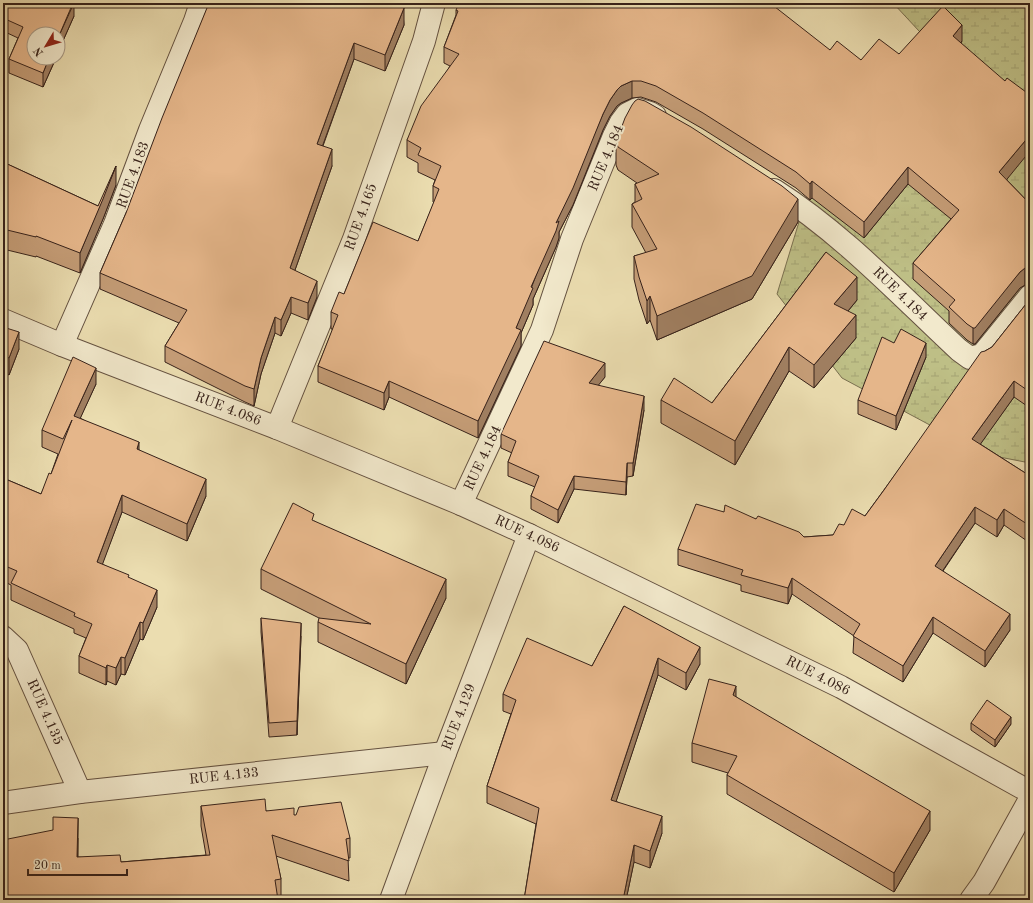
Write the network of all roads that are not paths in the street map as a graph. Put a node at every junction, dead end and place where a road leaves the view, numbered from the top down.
1 (201, 3) edge
2 (434, 3) edge
3 (670, 124) edge
4 (756, 178) edge
5 (1030, 296) edge
6 (3, 320) edge
7 (62, 345) junction
8 (277, 428) junction
9 (461, 504) junction
10 (529, 535) junction
11 (3, 637) edge
12 (445, 753) junction
13 (80, 792) junction
14 (1030, 792) edge
15 (1030, 799) edge
16 (3, 803) edge
17 (391, 900) edge
18 (971, 900) edge

1 - 7 street, RUE 4.183
2 - 8 street, RUE 4.165
3 - 9 street, RUE 4.184
4 - 5 street, RUE 4.184
6 - 7 street, RUE 4.086
7 - 8 street, RUE 4.086
8 - 9 street, RUE 4.086
9 - 10 street, RUE 4.086
10 - 12 street, RUE 4.129
10 - 14 street, RUE 4.086
11 - 13 street, RUE 4.135
12 - 13 street, RUE 4.133
12 - 17 street, RUE 4.129
13 - 16 street, RUE 4.133
15 - 18 street

